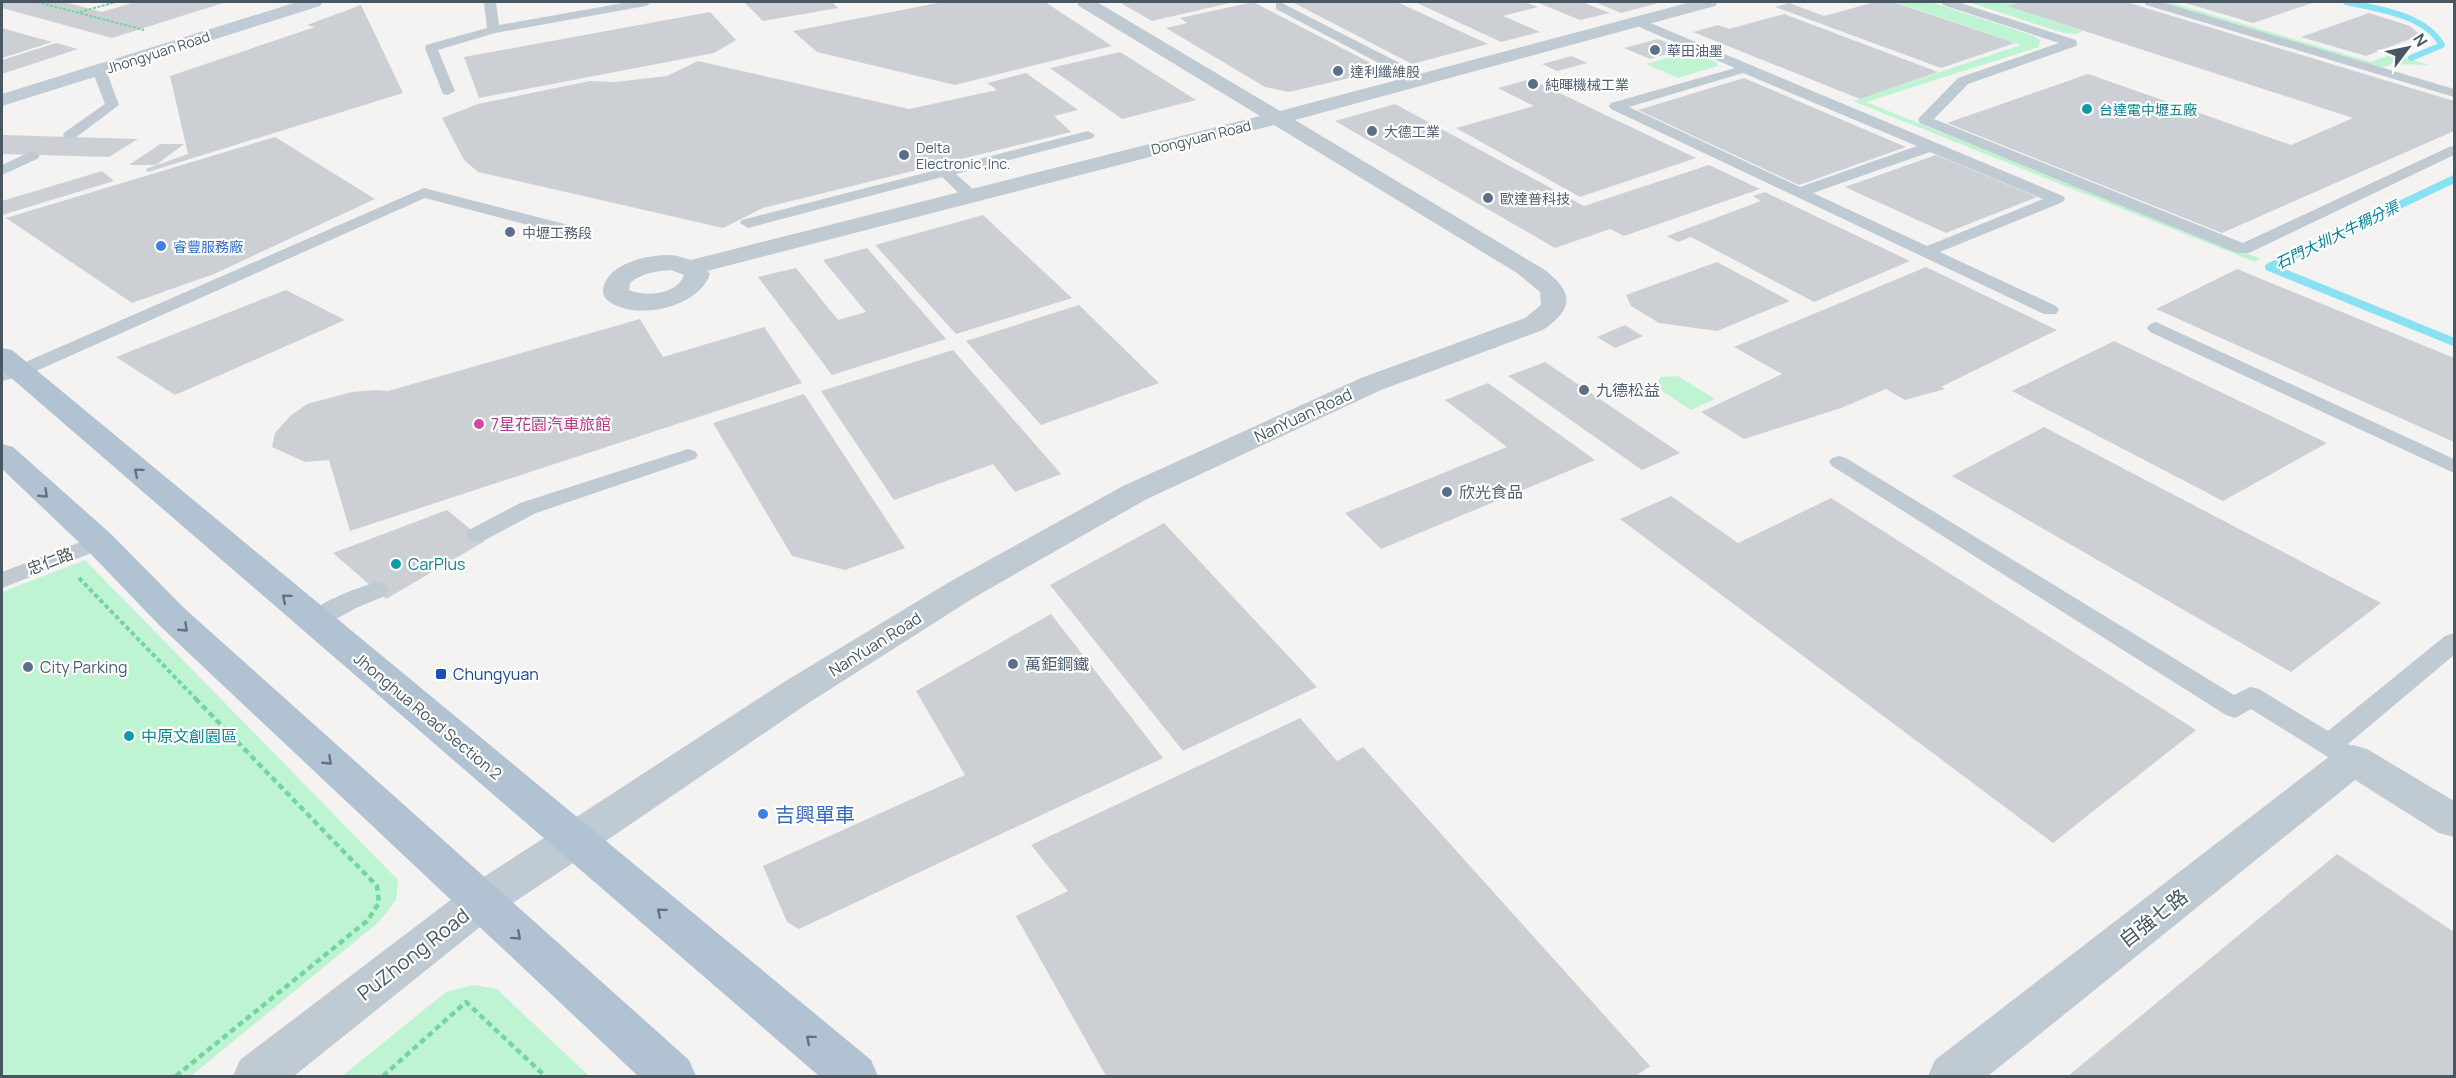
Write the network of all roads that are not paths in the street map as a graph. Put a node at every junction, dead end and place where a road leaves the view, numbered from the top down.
1 (276, 2) edge
2 (314, 2) edge
3 (490, 2) edge
4 (578, 2) edge
5 (646, 2) edge
6 (1085, 2) edge
7 (1709, 2) edge
8 (1947, 2) edge
9 (2150, 2) edge
10 (1280, 6) dead end
11 (586, 13) junction
12 (1636, 21) junction
13 (493, 30) junction
14 (1744, 69) junction
15 (99, 70) junction
16 (1420, 79) junction
17 (2, 87) edge
18 (448, 91) dead end
19 (2454, 93) edge
20 (2, 100) edge
21 (1277, 118) junction
22 (69, 135) dead end
23 (1088, 135) dead end
24 (1929, 147) junction
25 (2454, 150) edge
26 (32, 156) dead end
27 (2, 171) edge
28 (945, 172) junction
29 (1800, 192) junction
30 (972, 196) junction
31 (748, 224) dead end
32 (582, 234) dead end
33 (1926, 252) junction
34 (692, 267) dead end
35 (2050, 310) dead end
36 (2156, 328) dead end
37 (8, 367) edge
38 (2, 453) edge
39 (688, 455) dead end
40 (1839, 462) dead end
41 (2454, 467) edge
42 (477, 535) dead end
43 (99, 542) junction
44 (2, 580) edge
45 (377, 590) dead end
46 (313, 621) junction
47 (2454, 642) edge
48 (2341, 753) junction
49 (2454, 821) edge
50 (576, 839) junction
51 (480, 902) junction
52 (257, 1077) edge
53 (672, 1077) edge
54 (854, 1077) edge
55 (1952, 1077) edge

1 - 17 main road, Jhongyuan Road
2 - 15 main road, Jhongyuan Road
3 - 13 lane
4 - 11 lane
5 - 11 lane
6 - 21 street, NanYuan Road
7 - 12 street, Dongyuan Road
8 - 25 lane
9 - 19 lane
10 - 16 lane
11 - 13 lane
12 - 14 lane
12 - 16 street, Dongyuan Road
13 - 18 lane
14 - 24 lane
14 - 29 lane
15 - 20 main road, Jhongyuan Road
15 - 22 lane
16 - 21 street, Dongyuan Road
21 - 30 street, Dongyuan Road
21 - 50 street, NanYuan Road
23 - 28 lane
24 - 29 lane
24 - 33 lane
26 - 27 lane
28 - 30 lane
28 - 31 lane
29 - 33 lane
30 - 34 street, Dongyuan Road
32 - 37 lane
33 - 35 lane
36 - 41 lane
46 -> 37 main road, Jhonghua Road Section 2
38 -> 43 main road
39 - 42 lane
40 - 48 lane
43 - 44 lane, 忠仁路
43 -> 51 main road
45 - 46 lane
46 - 50 main road, Jhonghua Road Section 2
47 - 48 lane
48 - 49 street
48 - 55 street, 自強七路
50 - 51 street, PuZhong Road
54 -> 50 main road, Jhonghua Road Section 2
51 - 52 street, PuZhong Road
51 -> 53 main road

